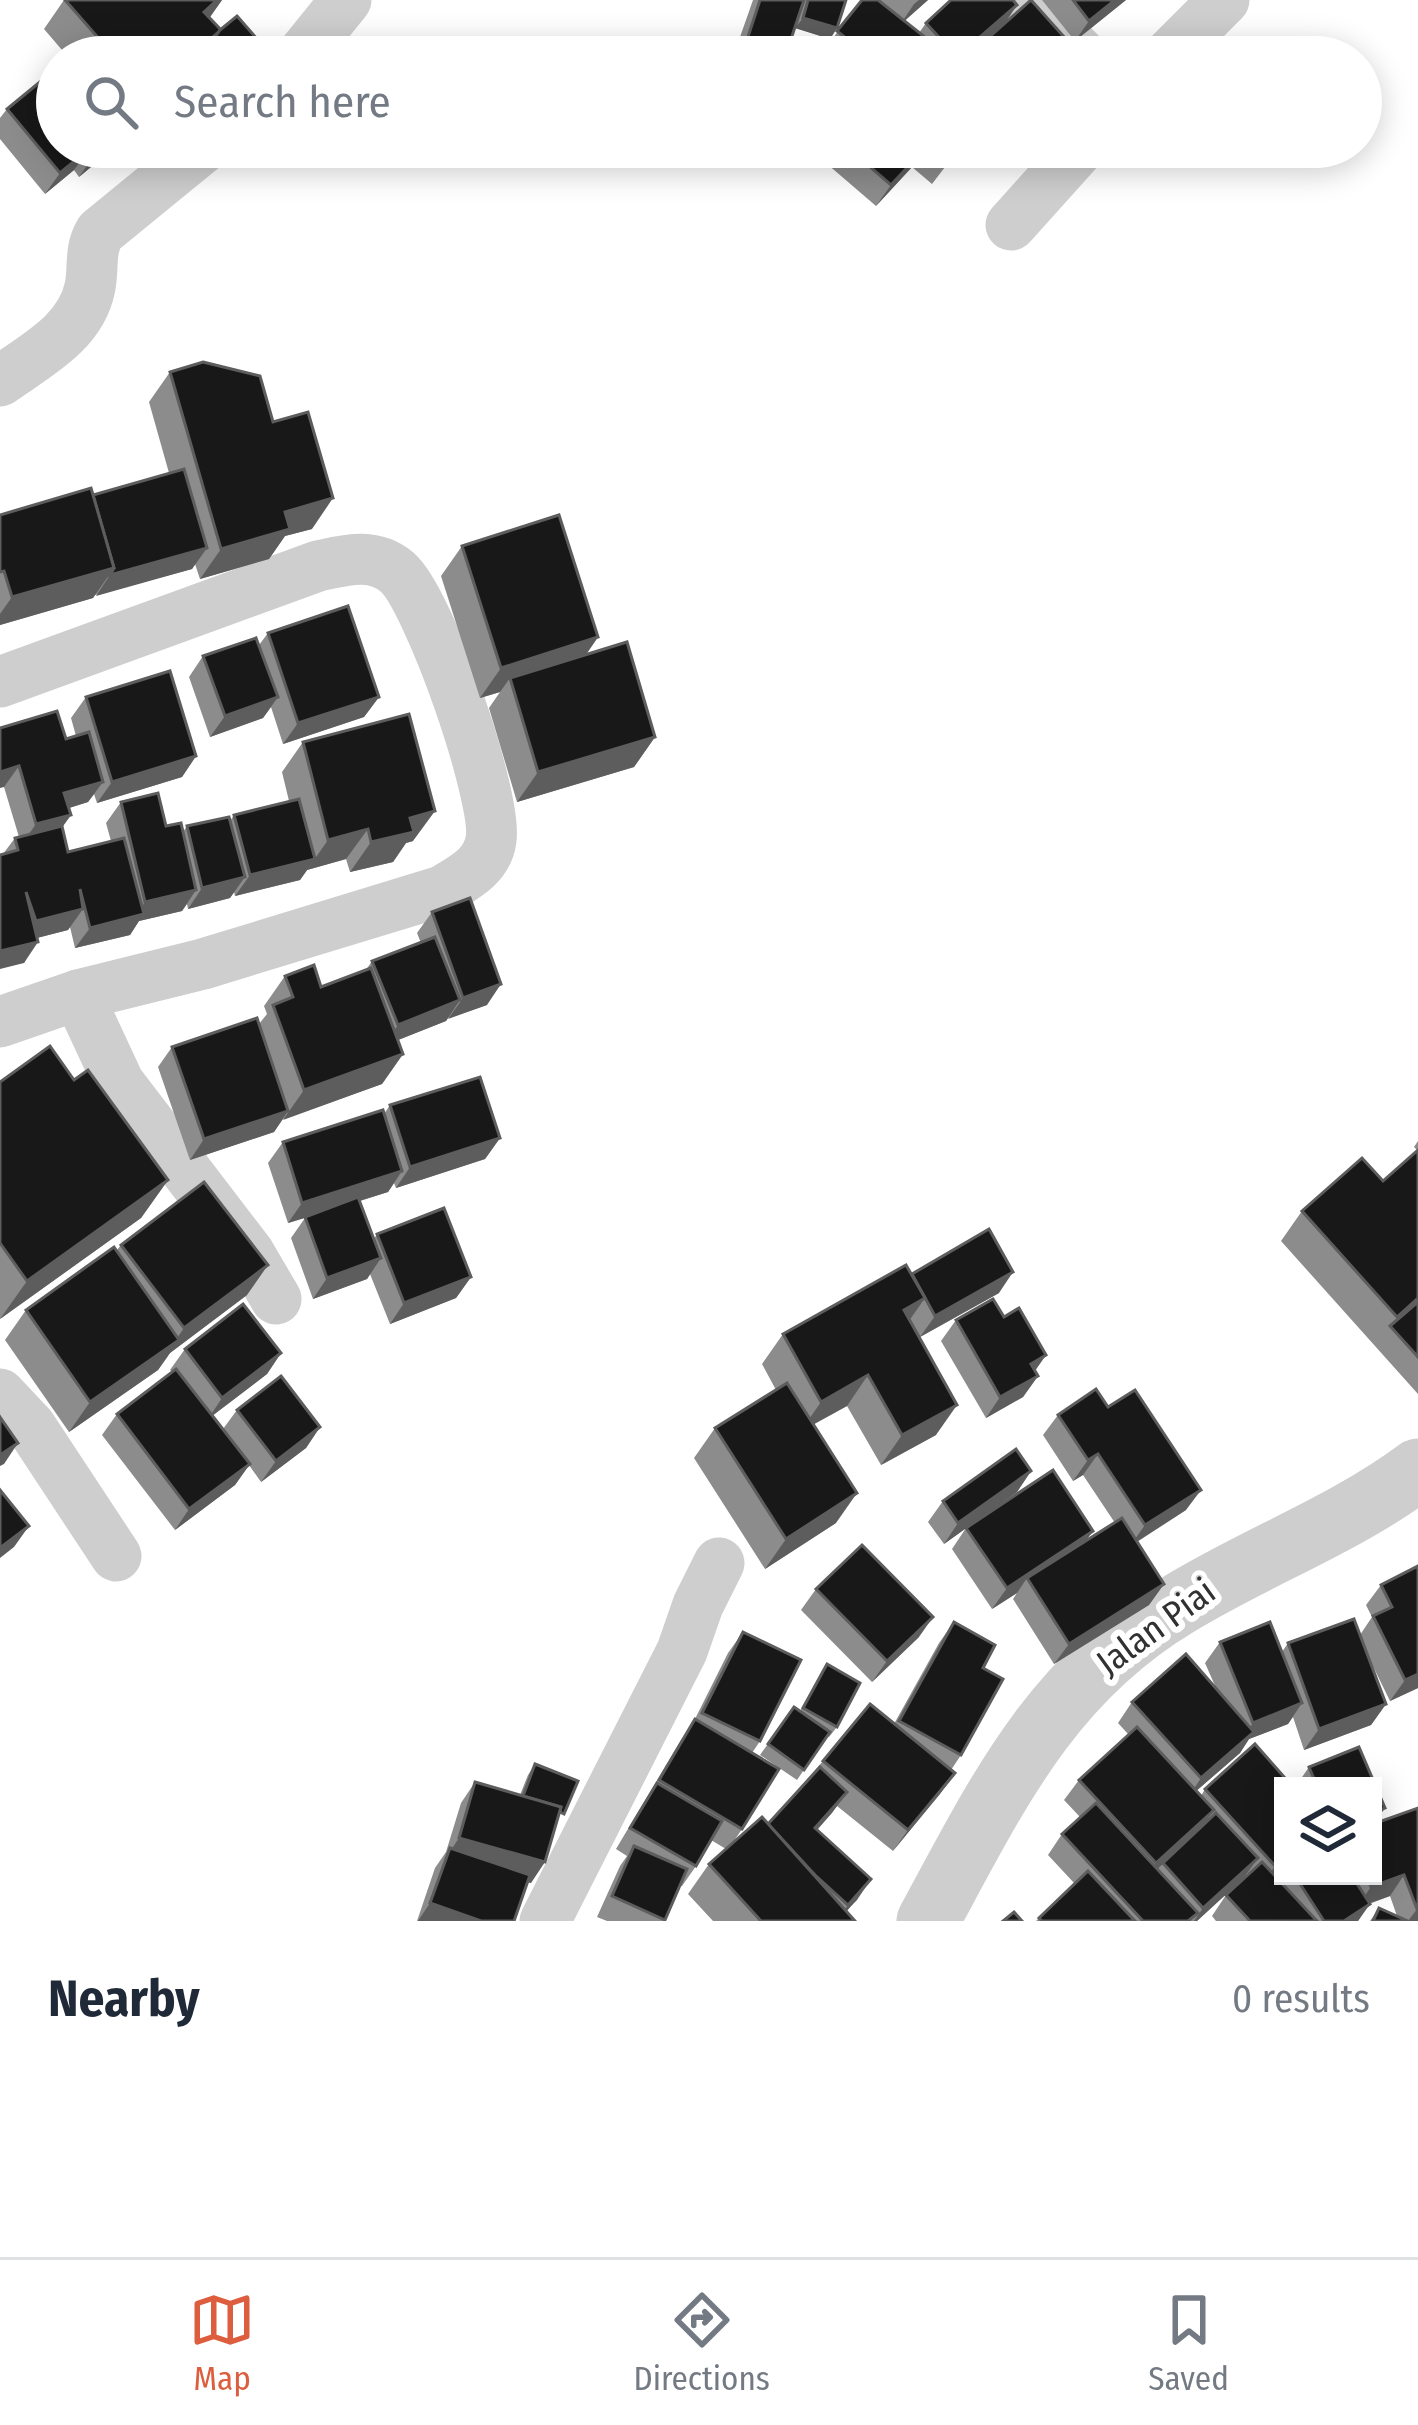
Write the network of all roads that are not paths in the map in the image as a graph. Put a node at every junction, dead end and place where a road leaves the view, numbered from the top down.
1 (346, 0) edge
2 (1223, 0) edge
3 (1031, 4) edge
4 (317, 36) edge
5 (1063, 36) edge
6 (1188, 36) edge
7 (178, 168) edge
8 (1062, 168) edge
9 (1011, 225) dead end
10 (0, 381) edge
11 (0, 682) edge
12 (78, 995) junction
13 (0, 1022) edge
14 (276, 1299) dead end
15 (0, 1394) edge
16 (1418, 1470) edge
17 (116, 1556) dead end
18 (718, 1564) dead end
19 (545, 1921) edge
20 (928, 1921) edge

1 - 4 street
2 - 6 street
3 - 5 street
7 - 10 street
8 - 9 street
11 - 12 street
12 - 13 street
12 - 14 street
15 - 17 street
16 - 20 street, Jalan Piai
18 - 19 street

